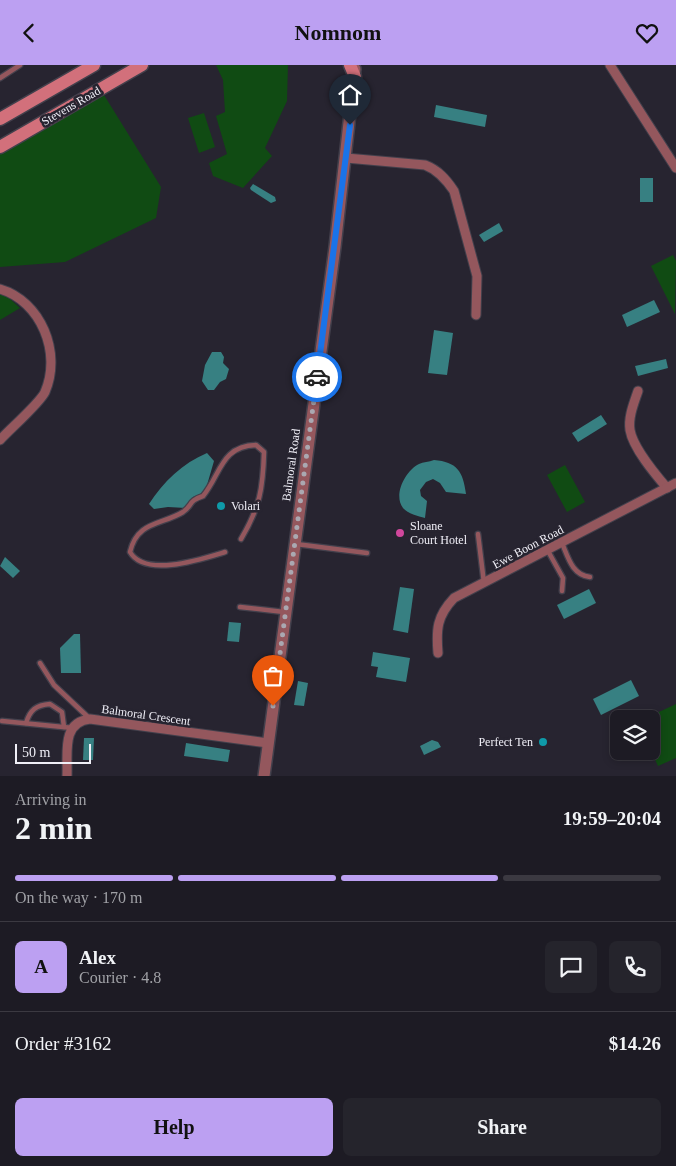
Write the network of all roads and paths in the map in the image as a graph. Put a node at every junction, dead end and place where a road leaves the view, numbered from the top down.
1 (20, 65) edge
2 (94, 65) edge
3 (142, 65) edge
4 (610, 65) edge
5 (354, 69) edge
6 (0, 78) edge
7 (0, 119) edge
8 (0, 147) edge
9 (346, 157) junction
10 (676, 168) edge
11 (0, 289) edge
12 (476, 315) dead end
13 (638, 391) dead end
14 (0, 440) edge
15 (676, 483) edge
16 (667, 487) junction
17 (478, 534) dead end
18 (241, 539) dead end
19 (295, 543) junction
20 (562, 543) junction
21 (548, 551) junction
22 (225, 552) dead end
23 (366, 553) dead end
24 (590, 577) dead end
25 (484, 584) junction
26 (562, 591) dead end
27 (240, 607) dead end
28 (285, 612) junction
29 (438, 653) dead end
30 (40, 663) dead end
31 (90, 719) junction
32 (2, 721) dead end
33 (26, 723) junction
34 (68, 727) junction
35 (268, 743) junction
36 (67, 776) edge
37 (264, 776) edge

1 - 6 lane
2 - 7 main road, Stevens Road
3 - 8 main road, Stevens Road
4 - 10 street
5 - 9 street, Balmoral Road
9 - 12 street
9 - 19 street, Balmoral Road
11 - 14 street
13 - 16 street
15 - 16 street, Ewe Boon Road
16 - 20 street, Ewe Boon Road
17 - 25 lane
18 - 22 lane
19 - 23 lane
19 - 28 street, Balmoral Road
20 - 21 street, Ewe Boon Road
20 - 24 lane
21 - 25 street, Ewe Boon Road
21 - 26 lane
25 - 29 street, Ewe Boon Road
27 - 28 lane
28 - 35 street, Balmoral Road
30 - 31 lane
31 - 34 street, Balmoral Crescent
31 - 35 street, Balmoral Crescent
32 - 33 lane
33 - 34 lane
33 - 34 lane
34 - 36 street
35 - 37 street, Balmoral Road

